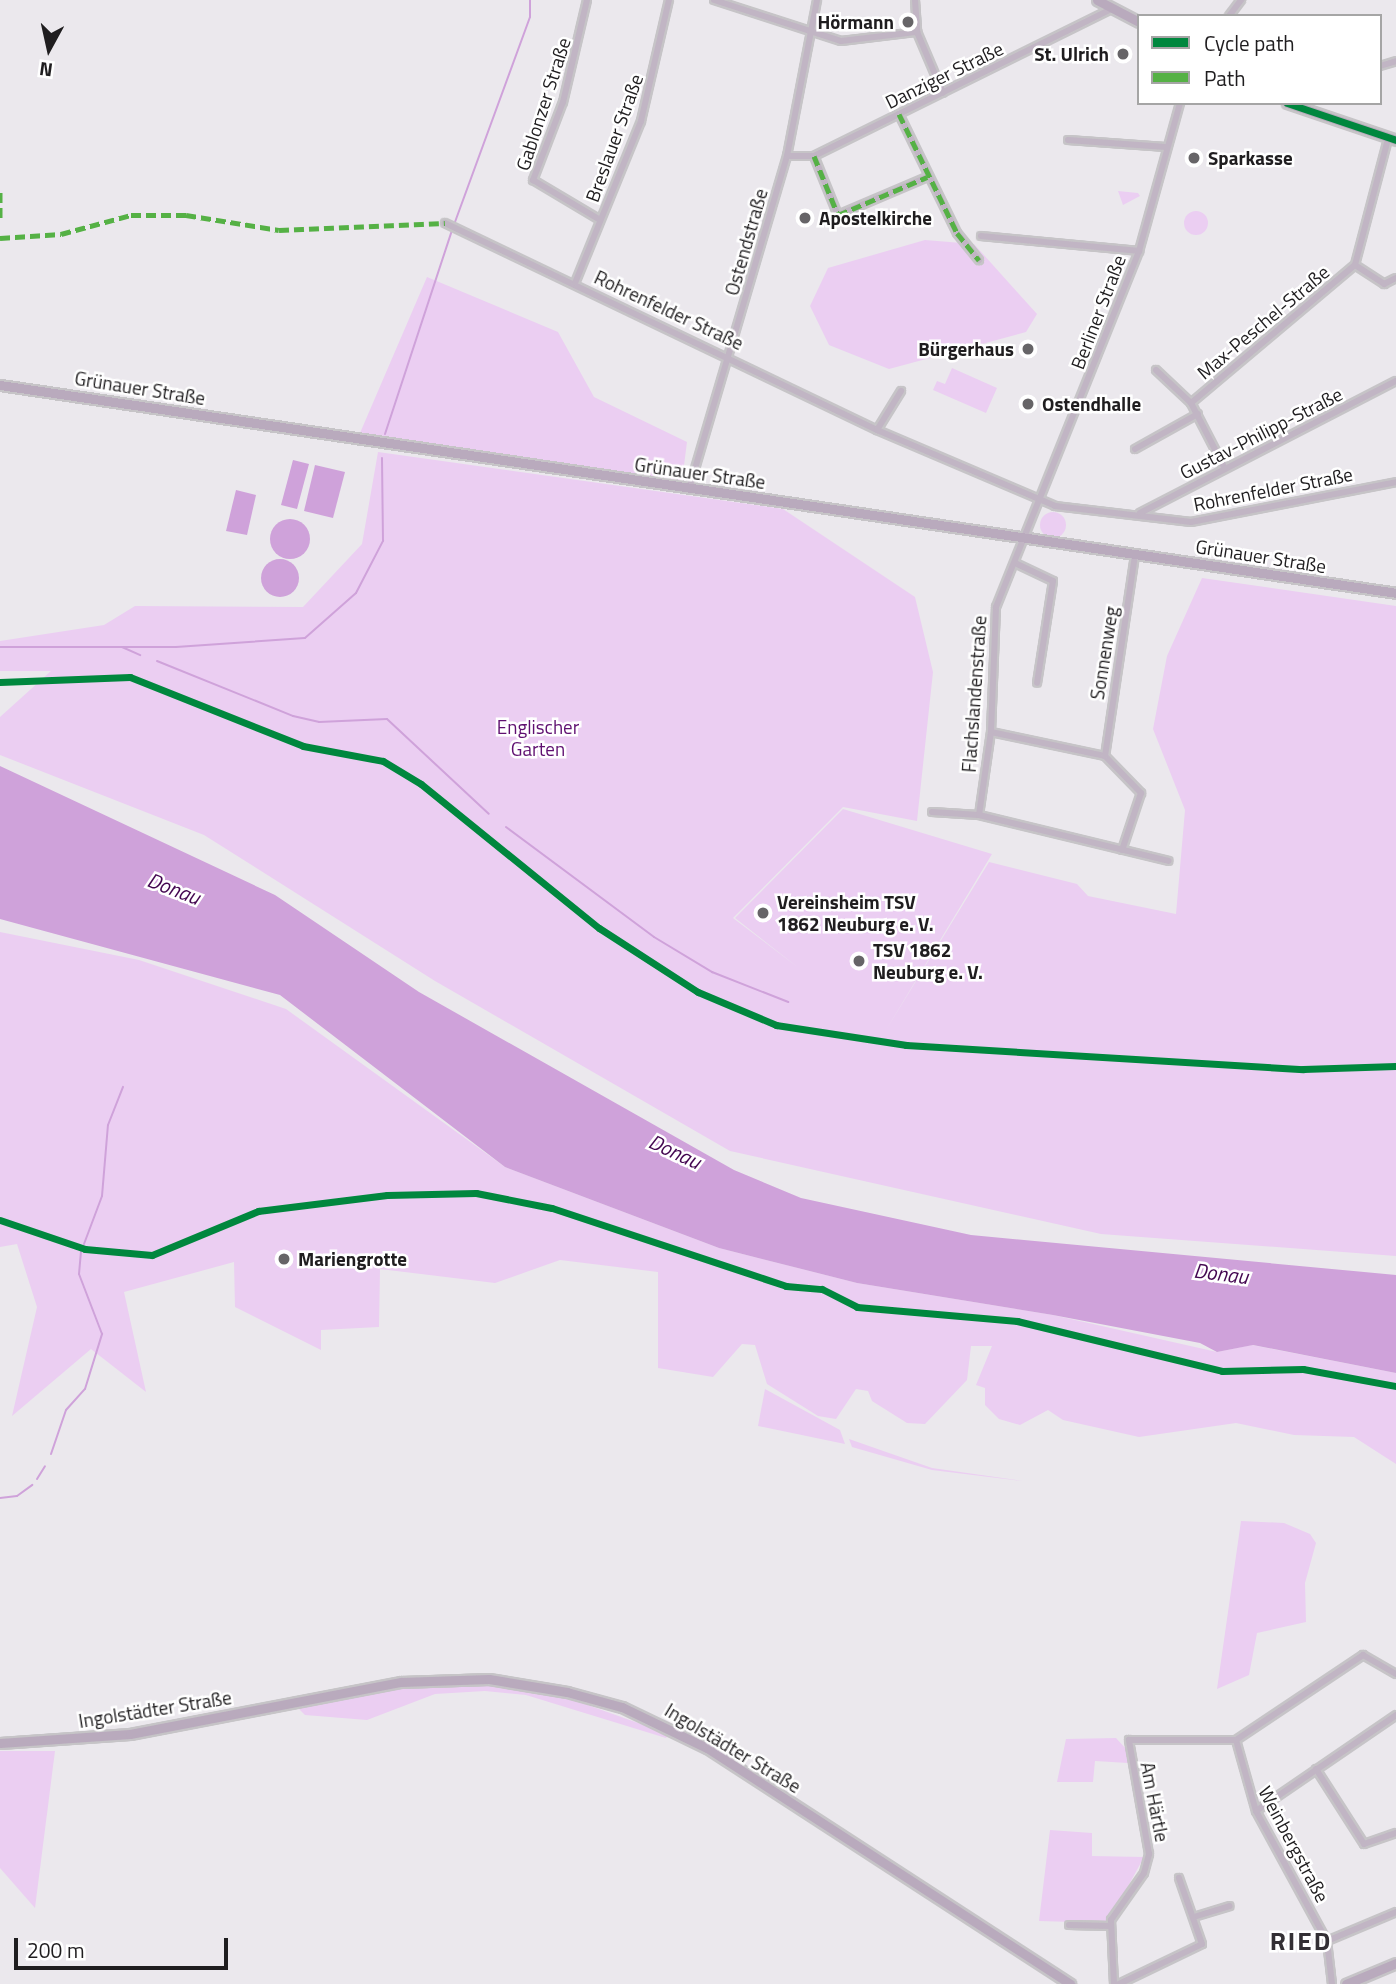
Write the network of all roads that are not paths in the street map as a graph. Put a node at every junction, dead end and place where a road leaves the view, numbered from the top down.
1 (586, 0) edge
2 (668, 0) edge
3 (714, 0) edge
4 (817, 0) edge
5 (915, 0) edge
6 (1097, 0) edge
7 (1112, 9) junction
8 (1137, 21) edge
9 (810, 30) junction
10 (917, 32) junction
11 (943, 93) junction
12 (1179, 105) edge
13 (1293, 105) edge
14 (899, 114) junction
15 (1392, 139) edge
16 (1068, 140) dead end
17 (1166, 147) junction
18 (787, 156) junction
19 (814, 156) junction
20 (927, 177) junction
21 (600, 220) junction
22 (445, 223) dead end
23 (981, 236) dead end
24 (1139, 251) junction
25 (979, 260) dead end
26 (1355, 265) junction
27 (1396, 278) edge
28 (575, 283) junction
29 (729, 355) junction
30 (1156, 370) dead end
31 (1396, 381) edge
32 (0, 385) edge
33 (901, 391) dead end
34 (1191, 403) junction
35 (1198, 414) junction
36 (877, 430) junction
37 (1135, 449) dead end
38 (1224, 467) junction
39 (1396, 482) edge
40 (689, 489) junction
41 (1042, 501) junction
42 (1140, 513) junction
43 (1025, 537) junction
44 (1135, 555) junction
45 (1015, 563) junction
46 (1396, 593) edge
47 (1037, 683) dead end
48 (991, 732) junction
49 (1105, 756) junction
50 (932, 812) dead end
51 (979, 815) junction
52 (1122, 850) junction
53 (1169, 861) dead end
54 (1396, 1674) edge
55 (1396, 1715) edge
56 (1236, 1740) junction
57 (0, 1743) edge
58 (1316, 1769) junction
59 (1255, 1811) junction
60 (1396, 1833) edge
61 (1179, 1878) dead end
62 (1229, 1906) dead end
63 (1396, 1912) edge
64 (1197, 1916) junction
65 (1069, 1925) dead end
66 (1111, 1926) junction
67 (1327, 1941) junction
68 (1396, 1963) edge
69 (1070, 1984) edge
70 (1116, 1984) edge
71 (1332, 1984) edge
72 (1346, 1984) edge

1 - 21 street, Gablonzer Straße
2 - 21 street, Breslauer Straße
3 - 9 street
4 - 9 street, Ostendstraße
5 - 10 street
6 - 7 street
7 - 8 street
7 - 11 street, Danziger Straße
9 - 10 street
9 - 18 street, Ostendstraße
10 - 11 street
11 - 14 street, Danziger Straße
12 - 17 street, Berliner Straße
13 - 15 street
14 - 19 street, Danziger Straße
14 - 20 street
15 - 26 street, Max-Peschel-Straße
16 - 17 street
17 - 24 street, Berliner Straße
18 - 19 street, Danziger Straße
18 - 29 street, Ostendstraße
19 - 20 street
20 - 25 street
21 - 28 street, Breslauer Straße
22 - 28 street, Rohrenfelder Straße
23 - 24 street, Berliner Straße
24 - 41 street, Berliner Straße
26 - 27 street, Max-Peschel-Straße
26 - 34 street, Max-Peschel-Straße
28 - 29 street, Rohrenfelder Straße
29 - 36 street, Rohrenfelder Straße
29 - 40 street, Ostendstraße
30 - 34 street, Max-Peschel-Straße
31 - 38 street, Gustav-Philipp-Straße
32 - 40 street, Grünauer Straße
33 - 36 street
34 - 35 street, Max-Peschel-Straße
35 - 37 street
35 - 38 street, Max-Peschel-Straße
36 - 41 street, Rohrenfelder Straße
38 - 42 street, Gustav-Philipp-Straße
39 - 42 street, Rohrenfelder Straße
40 - 43 street, Grünauer Straße
41 - 42 street, Rohrenfelder Straße
41 - 43 street, Berliner Straße
43 - 44 street, Grünauer Straße
43 - 45 street, Flachslandenstraße
44 - 46 street, Grünauer Straße
44 - 49 street, Sonnenweg
45 - 47 street
45 - 48 street, Flachslandenstraße
48 - 49 street
48 - 51 street, Flachslandenstraße
49 - 52 street
50 - 51 street
51 - 52 street
52 - 53 street
54 - 56 street
55 - 58 street
56 - 59 street, Weinbergstraße
56 - 66 street, Am Härtle
57 - 69 street, Ingolstädter Straße
58 - 59 street
58 - 60 street
59 - 67 street, Weinbergstraße
61 - 64 street, Am Härtle
62 - 64 street
63 - 67 street
64 - 70 street, Am Härtle
65 - 66 street
66 - 70 street, Am Härtle
67 - 71 street, Weinbergstraße
68 - 72 street

